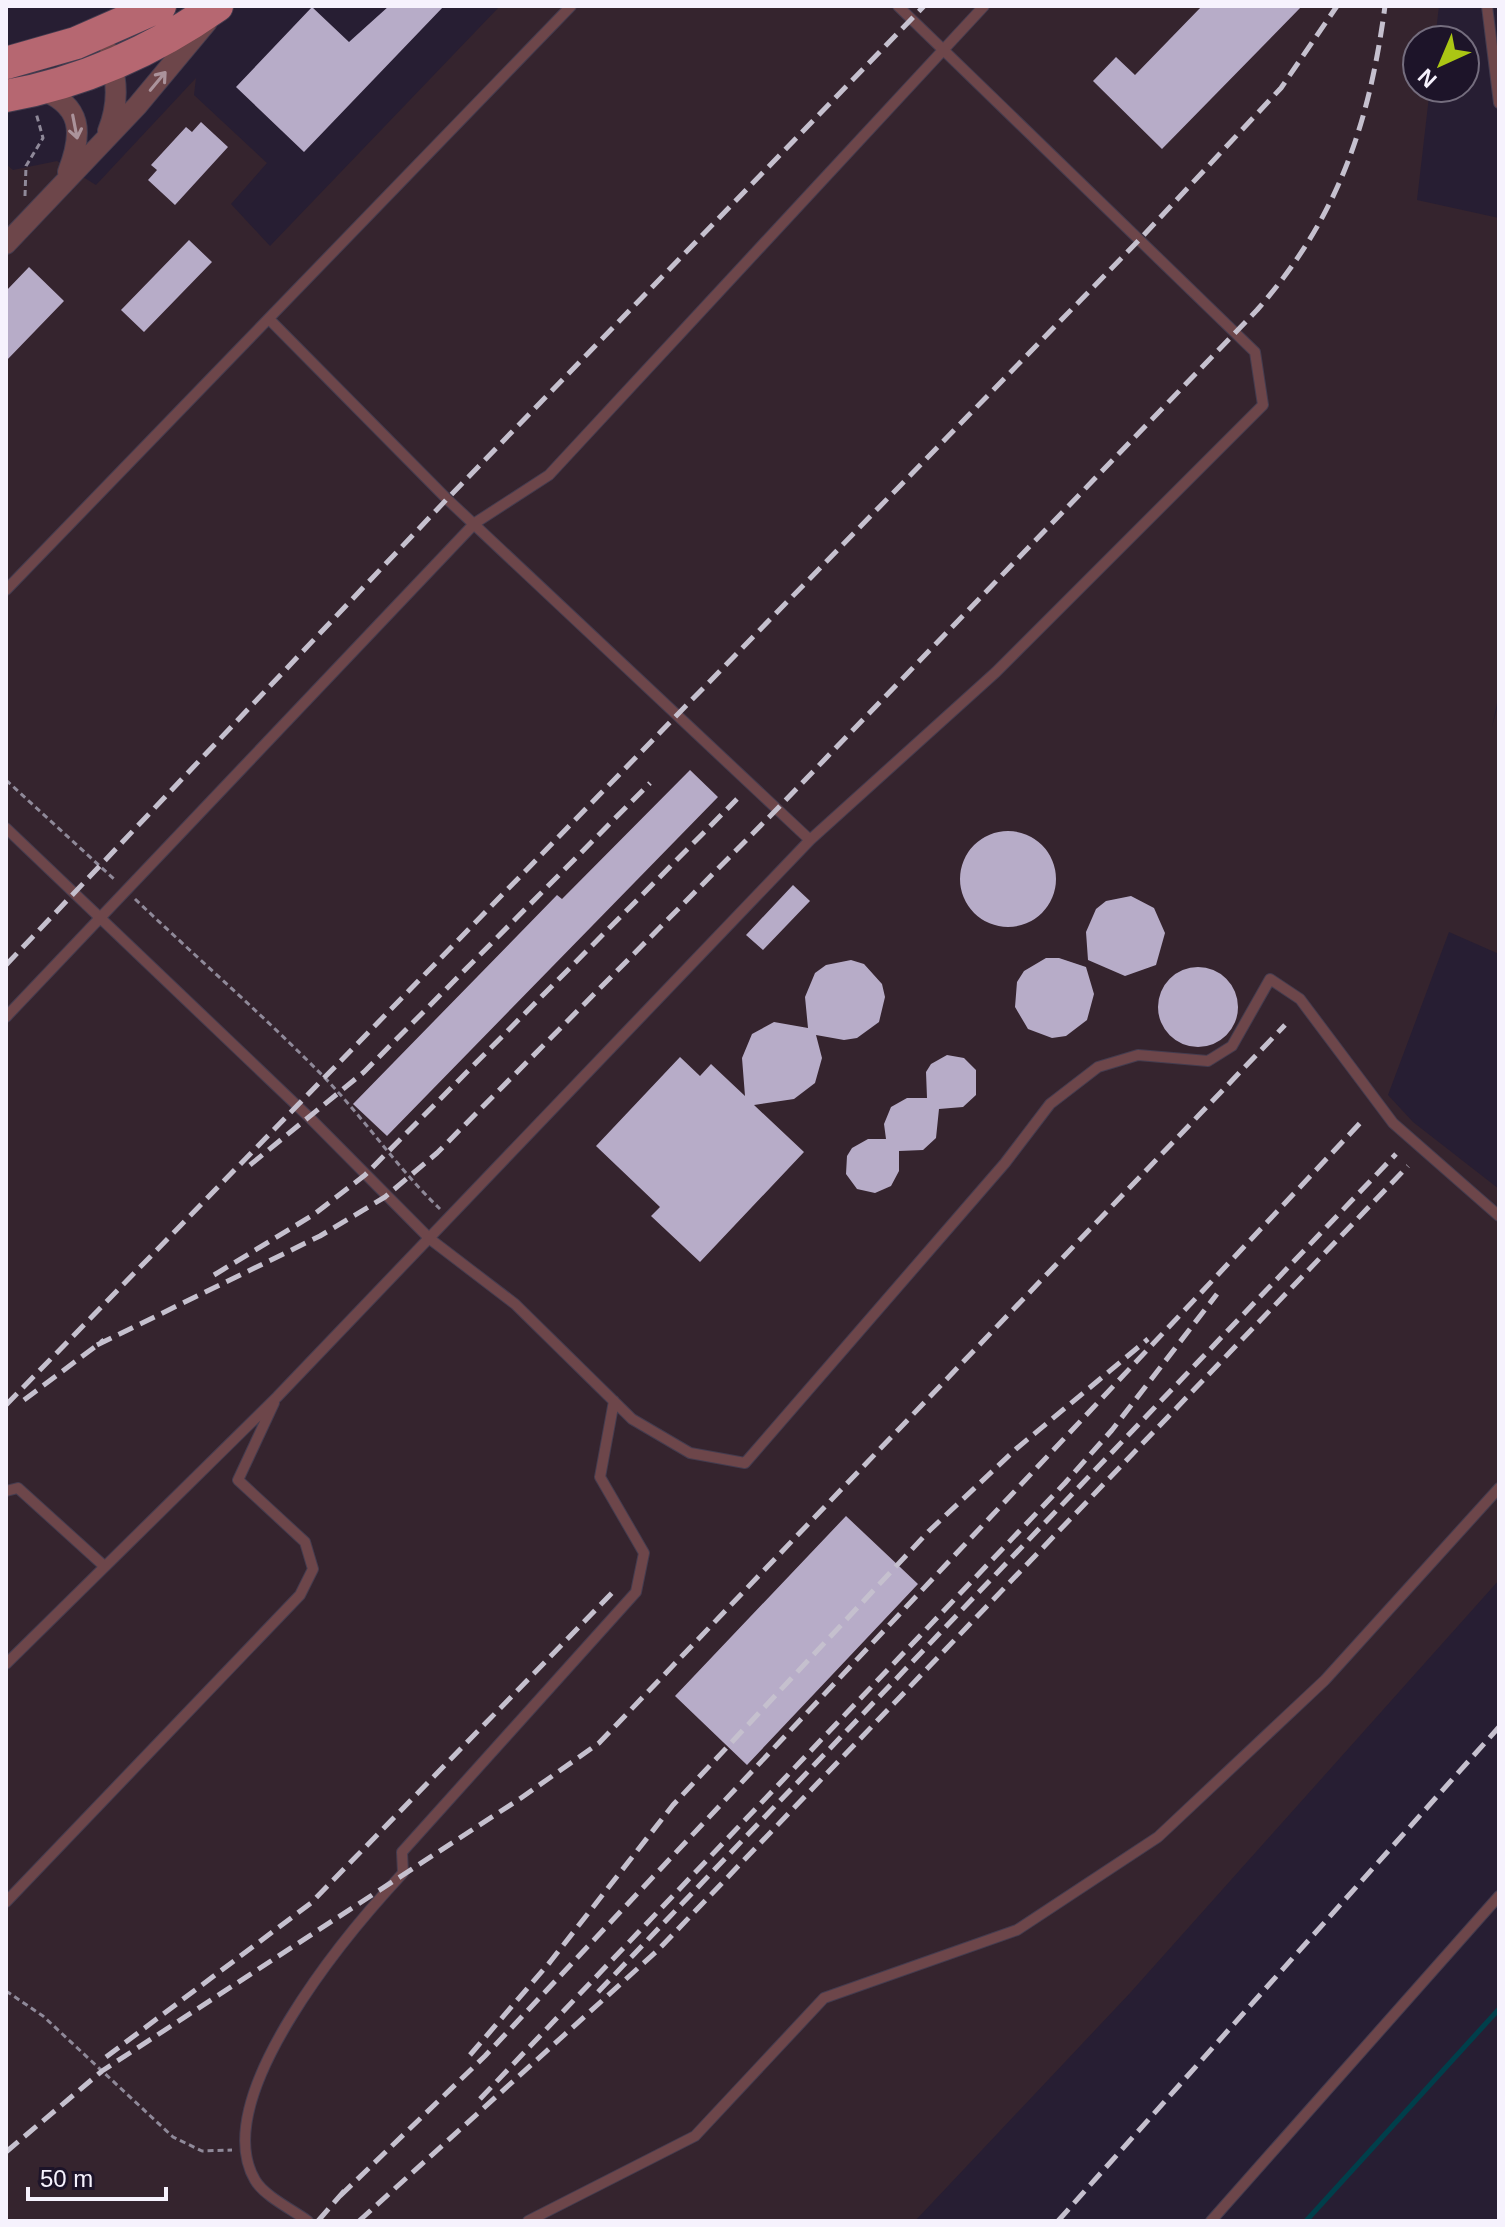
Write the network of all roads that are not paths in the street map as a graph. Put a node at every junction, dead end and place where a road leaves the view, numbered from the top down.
1 (160, 6) edge
2 (219, 6) edge
3 (571, 6) edge
4 (898, 6) edge
5 (984, 6) edge
6 (1487, 6) edge
7 (105, 32) junction
8 (941, 49) junction
9 (6, 63) edge
10 (112, 63) junction
11 (25, 92) edge
12 (1499, 103) edge
13 (105, 138) junction
14 (65, 181) junction
15 (6, 244) edge
16 (269, 319) junction
17 (475, 523) junction
18 (6, 590) edge
19 (6, 828) edge
20 (810, 840) junction
21 (101, 916) junction
22 (6, 1017) edge
23 (1499, 1216) edge
24 (430, 1239) junction
25 (277, 1397) junction
26 (614, 1401) junction
27 (1499, 1488) edge
28 (6, 1491) edge
29 (103, 1565) junction
30 (6, 1664) edge
31 (1499, 1896) edge
32 (6, 1902) edge
33 (308, 2221) edge
34 (528, 2221) edge
35 (1211, 2221) edge

1 - 7 main road
2 - 10 main road
13 -> 2 street
3 - 16 lane
4 - 8 lane
5 - 8 lane
6 - 12 lane
7 - 9 main road
7 - 10 street
8 - 17 lane
8 - 20 lane
10 - 11 main road
10 - 13 street
11 -> 14 street
13 - 14 street
14 - 15 street
16 - 17 lane
16 - 18 lane
17 - 20 lane
17 - 21 lane
19 - 21 lane
20 - 24 lane
21 - 22 lane
21 - 24 lane
23 - 26 lane
24 - 25 lane
24 - 26 lane
25 - 29 lane
25 - 32 lane
26 - 33 lane
27 - 34 lane
28 - 29 lane
29 - 30 lane
31 - 35 lane

